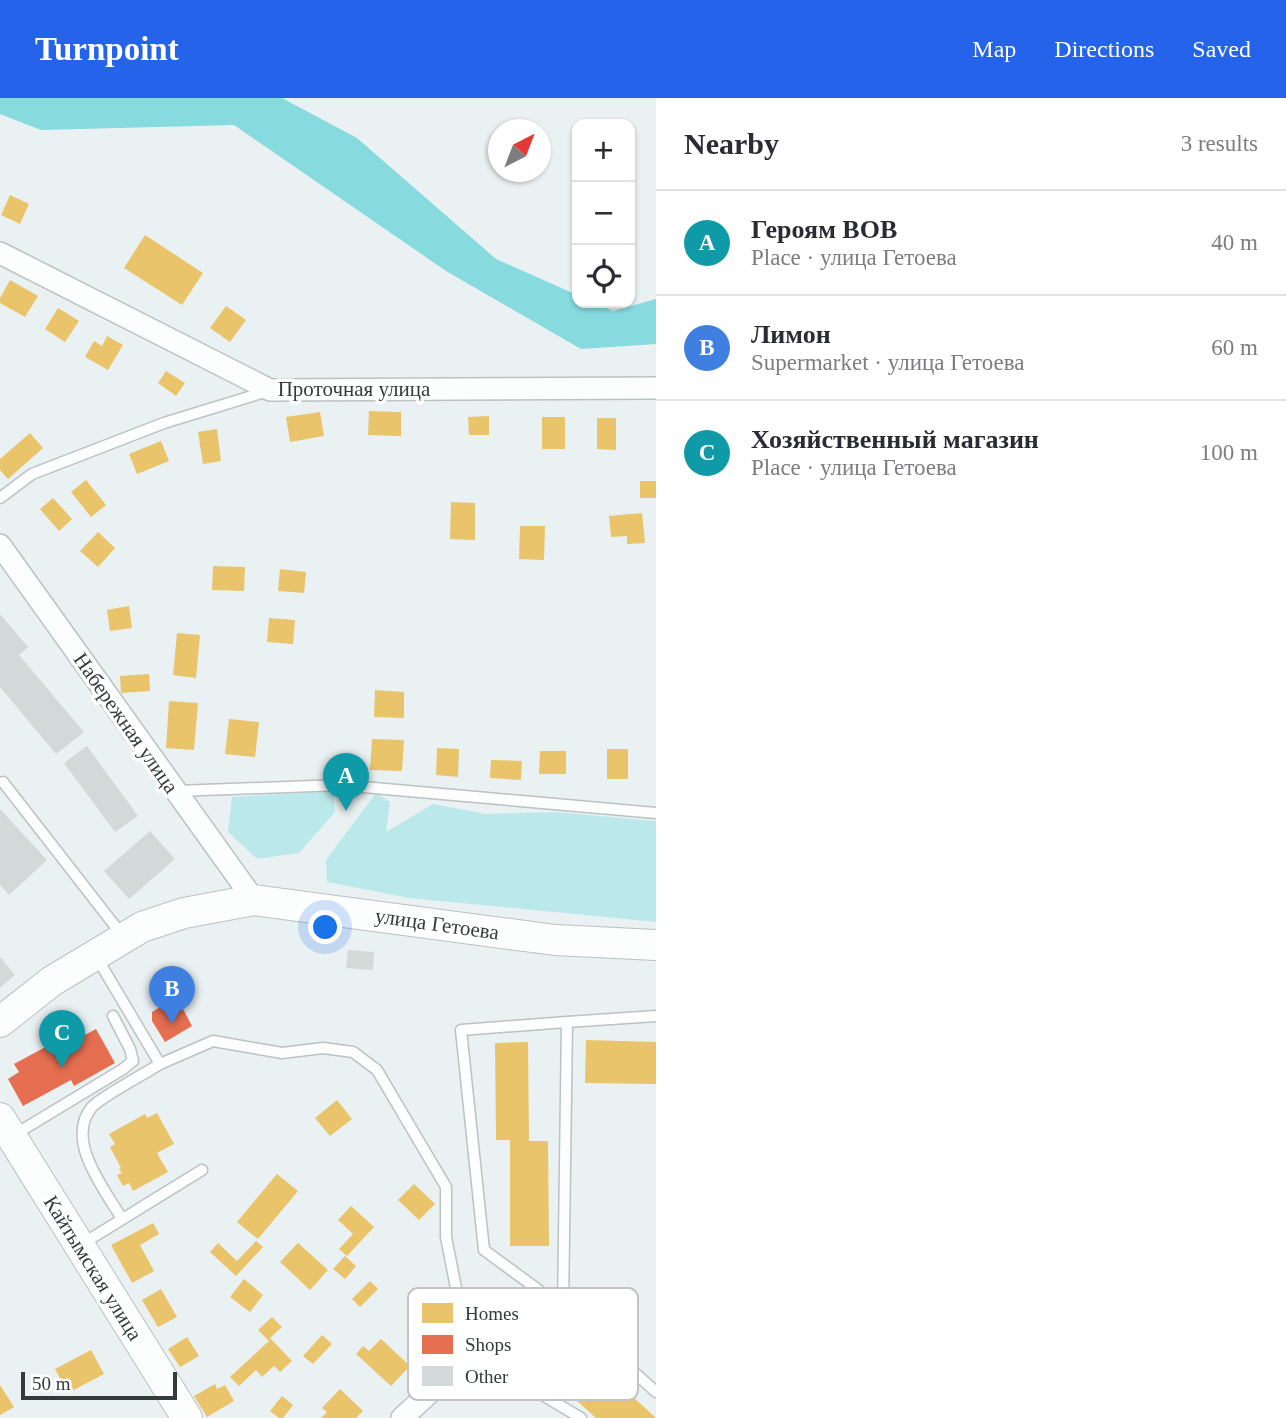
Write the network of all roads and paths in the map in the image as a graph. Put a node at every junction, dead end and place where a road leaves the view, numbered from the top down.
1 (0, 253) edge
2 (656, 388) edge
3 (270, 390) junction
4 (0, 498) edge
5 (0, 545) edge
6 (4, 782) dead end
7 (175, 791) junction
8 (656, 813) edge
9 (254, 900) junction
10 (125, 937) junction
11 (656, 945) edge
12 (95, 955) junction
13 (113, 1016) dead end
14 (656, 1016) edge
15 (0, 1022) edge
16 (567, 1022) junction
17 (160, 1064) junction
18 (6, 1127) edge
19 (202, 1170) dead end
20 (122, 1219) junction
21 (79, 1245) junction
22 (456, 1288) edge
23 (536, 1288) edge
24 (563, 1288) edge
25 (638, 1376) edge
26 (656, 1392) edge
27 (421, 1400) edge
28 (551, 1400) edge
29 (187, 1418) edge
30 (402, 1418) edge
31 (581, 1418) edge

1 - 3 street, Проточная улица
2 - 3 street, Проточная улица
3 - 4 lane
5 - 7 street, Набережная улица
6 - 10 lane
7 - 8 lane
7 - 9 street, Набережная улица
9 - 10 street, улица Гетоева
9 - 11 street, улица Гетоева
10 - 12 street, улица Гетоева
12 - 15 street, улица Гетоева
12 - 17 lane
13 - 18 lane
14 - 16 lane
16 - 23 lane
16 - 24 lane
17 - 20 lane
17 - 22 lane
18 - 21 street, Кайтымская улица
19 - 20 lane
20 - 21 lane
21 - 29 street, Кайтымская улица
25 - 26 lane
27 - 30 street
28 - 31 lane

